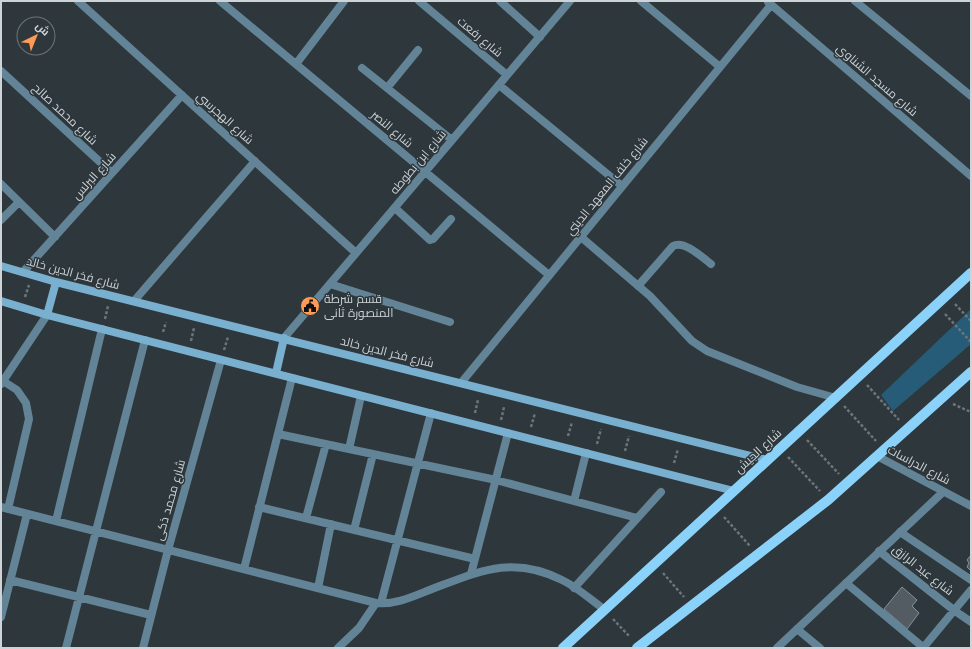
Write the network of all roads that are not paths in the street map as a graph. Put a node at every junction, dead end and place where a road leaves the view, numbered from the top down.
1 (78, 1) edge
2 (221, 1) edge
3 (344, 1) edge
4 (419, 1) edge
5 (500, 1) edge
6 (570, 1) edge
7 (641, 1) edge
8 (855, 1) edge
9 (769, 3) edge
10 (540, 36) junction
11 (418, 50) dead end
12 (296, 64) junction
13 (720, 67) junction
14 (362, 68) dead end
15 (1, 71) edge
16 (506, 75) junction
17 (499, 84) junction
18 (387, 88) junction
19 (182, 95) junction
20 (971, 96) edge
21 (452, 140) junction
22 (255, 162) junction
23 (425, 172) junction
24 (112, 174) junction
25 (971, 176) edge
26 (1, 184) edge
27 (622, 186) junction
28 (19, 202) junction
29 (395, 208) junction
30 (451, 219) dead end
31 (1, 220) edge
32 (55, 237) junction
33 (581, 237) junction
34 (356, 253) junction
35 (711, 264) dead end
36 (1, 266) edge
37 (23, 272) junction
38 (971, 273) edge
39 (549, 275) junction
40 (56, 282) junction
41 (330, 284) junction
42 (638, 286) junction
43 (1, 301) edge
44 (134, 301) junction
45 (47, 315) junction
46 (450, 322) dead end
47 (102, 329) junction
48 (284, 338) junction
49 (146, 340) junction
50 (221, 360) junction
51 (971, 372) edge
52 (276, 373) junction
53 (292, 378) junction
54 (2, 382) edge
55 (461, 383) junction
56 (361, 396) junction
57 (836, 398) junction
58 (431, 413) junction
59 (508, 433) junction
60 (278, 434) junction
61 (326, 444) junction
62 (350, 449) junction
63 (881, 453) junction
64 (373, 454) junction
65 (590, 454) junction
66 (767, 460) junction
67 (417, 464) junction
68 (496, 480) junction
69 (734, 491) junction
70 (661, 492) dead end
71 (943, 492) junction
72 (574, 501) junction
73 (971, 506) edge
74 (259, 507) junction
75 (5, 508) edge
76 (26, 514) junction
77 (306, 518) junction
78 (637, 518) junction
79 (56, 521) junction
80 (331, 524) junction
81 (354, 530) junction
82 (96, 532) junction
83 (900, 532) junction
84 (398, 540) junction
85 (168, 550) junction
86 (879, 551) junction
87 (475, 559) junction
88 (244, 569) junction
89 (471, 574) junction
90 (10, 580) junction
91 (971, 580) edge
92 (846, 583) junction
93 (318, 588) junction
94 (574, 588) junction
95 (971, 590) edge
96 (79, 597) junction
97 (379, 603) junction
98 (605, 610) junction
99 (954, 611) junction
100 (152, 615) junction
101 (1, 617) edge
102 (971, 622) edge
103 (797, 629) junction
104 (66, 648) edge
105 (143, 648) edge
106 (338, 648) edge
107 (563, 648) edge
108 (638, 648) edge
109 (776, 648) edge
110 (820, 648) edge
111 (923, 648) edge

1 - 19 street, شارع الهجرسي
2 - 12 street, شارع النصر
3 - 12 street
4 - 16 street, شارع رفعت
5 - 10 street
6 - 10 street, شارع ابن بطوطه
7 - 13 street
8 - 20 street
9 - 13 street, شارع خلف المعهد الديني
9 - 25 street, شارع مسجد الشناوي
10 - 16 street, شارع ابن بطوطه
11 - 18 street
12 - 23 street, شارع النصر
13 - 27 street, شارع خلف المعهد الديني
14 - 18 street
15 - 24 street, شارع محمد صالح
16 - 17 street, شارع ابن بطوطه
17 - 21 street, شارع ابن بطوطه
17 - 27 street
18 - 21 street
19 - 22 street, شارع الهجرسي
19 - 24 street, شارع البرلس
21 - 23 street, شارع ابن بطوطه
22 - 34 street, شارع الهجرسي
22 - 44 street
23 - 29 street, شارع ابن بطوطه
23 - 39 street, شارع النصر
24 - 32 street, شارع البرلس
26 - 28 street
27 - 33 street, شارع خلف المعهد الديني
28 - 31 street
28 - 32 street
29 - 30 street
29 - 34 street, شارع ابن بطوطه
32 - 37 street, شارع البرلس
33 - 39 street, شارع خلف المعهد الديني
33 - 42 street
34 - 41 street, شارع ابن بطوطه
35 - 42 street
36 - 37 main road, شارع فخر الدين خالد
37 - 40 main road, شارع فخر الدين خالد
38 - 57 main road, شارع الجيش
39 - 55 street, شارع خلف المعهد الديني
40 - 44 main road, شارع فخر الدين خالد
40 - 45 main road
41 - 46 street
41 - 48 street, شارع ابن بطوطه
42 - 57 street
43 - 45 main road
44 - 48 main road, شارع فخر الدين خالد
45 - 47 main road
45 - 54 street
47 - 49 main road
47 - 79 street
48 - 52 main road
48 - 55 main road, شارع فخر الدين خالد
49 - 50 main road
49 - 82 street
50 - 52 main road
50 - 85 street, شارع محمد ذكى
51 - 63 main road
52 - 53 main road
53 - 56 main road
53 - 60 street
54 - 75 street
55 - 66 main road, شارع فخر الدين خالد
56 - 58 main road
56 - 62 street
57 - 66 main road, شارع الجيش
58 - 59 main road
58 - 67 street
59 - 65 main road
59 - 68 street
60 - 61 street
60 - 74 street
61 - 62 street
61 - 77 street
62 - 64 street
63 - 71 street, شارع الدراسات
63 - 108 main road
64 - 67 street
64 - 81 street
65 - 69 main road
65 - 72 street
66 - 69 main road, شارع الجيش
67 - 68 street
67 - 84 street
68 - 72 street
68 - 87 street
69 - 98 main road, شارع الجيش
70 - 78 street
71 - 73 street, شارع الدراسات
71 - 83 street
72 - 78 street
74 - 77 street
74 - 88 street
75 - 76 street
76 - 79 street
76 - 90 street
77 - 80 street
78 - 94 street
79 - 82 street
80 - 81 street
80 - 93 street
81 - 84 street
82 - 85 street
82 - 96 street
83 - 86 street
83 - 91 street
84 - 87 street
84 - 97 street
85 - 88 street
85 - 100 street, شارع محمد ذكى
86 - 92 street
86 - 99 street, شارع عبد الرازق
87 - 89 street
88 - 93 street
89 - 94 street
89 - 97 street
90 - 96 street
90 - 101 street
92 - 103 street
92 - 111 street
93 - 97 street
94 - 98 street
95 - 99 street
96 - 100 street
96 - 104 street
97 - 106 street
98 - 107 main road, شارع الجيش
99 - 102 street, شارع عبد الرازق
99 - 111 street
100 - 105 street, شارع محمد ذكى
103 - 109 street
103 - 110 street

